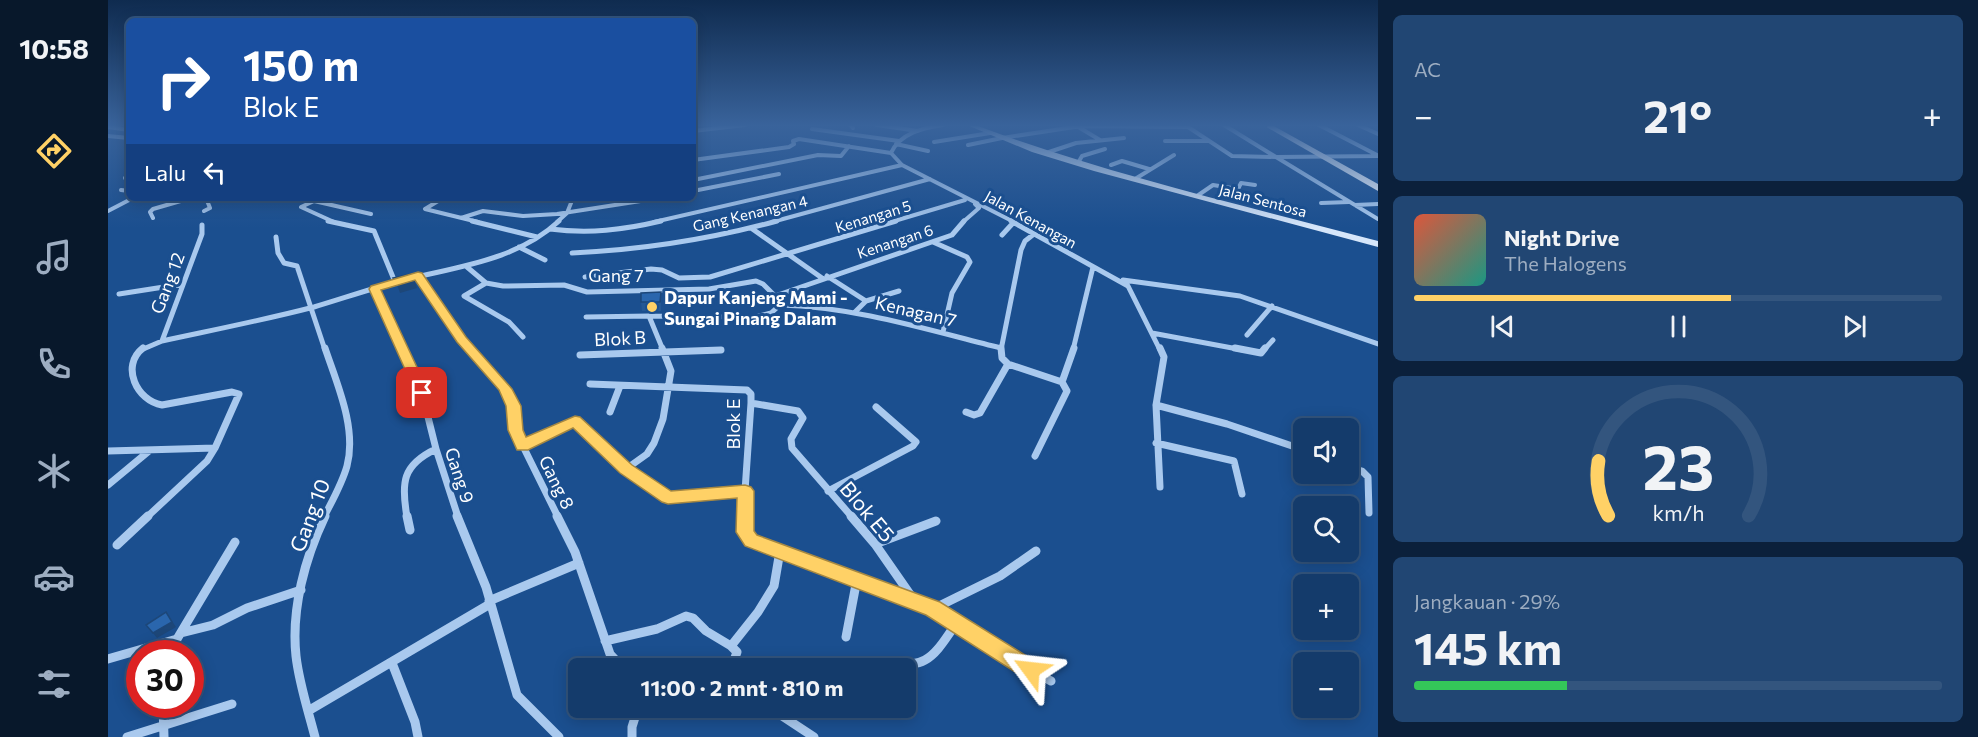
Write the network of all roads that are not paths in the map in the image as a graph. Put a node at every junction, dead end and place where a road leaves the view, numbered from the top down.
1 (796, 159) edge
2 (897, 159) edge
3 (1066, 159) edge
4 (1080, 159) edge
5 (1166, 159) edge
6 (1280, 159) edge
7 (1331, 159) edge
8 (1078, 163) junction
9 (902, 165) junction
10 (1111, 165) dead end
11 (1149, 169) junction
12 (779, 174) dead end
13 (696, 179) edge
14 (930, 179) junction
15 (1135, 179) junction
16 (942, 184) junction
17 (1255, 185) dead end
18 (1378, 186) edge
19 (121, 190) dead end
20 (696, 190) edge
21 (126, 191) edge
22 (1197, 196) junction
23 (965, 200) junction
24 (127, 201) edge
25 (181, 201) edge
26 (207, 201) edge
27 (438, 201) edge
28 (573, 201) edge
29 (644, 201) edge
30 (1321, 203) dead end
31 (1352, 204) junction
32 (1378, 204) edge
33 (110, 209) edge
34 (204, 211) dead end
35 (567, 213) junction
36 (371, 214) dead end
37 (153, 218) dead end
38 (461, 218) junction
39 (1378, 219) edge
40 (1013, 223) junction
41 (202, 225) dead end
42 (751, 228) junction
43 (550, 229) junction
44 (1034, 234) junction
45 (1002, 235) dead end
46 (276, 237) dead end
47 (537, 237) junction
48 (933, 242) junction
49 (1378, 244) edge
50 (519, 248) junction
51 (572, 254) dead end
52 (787, 255) junction
53 (545, 260) dead end
54 (467, 267) junction
55 (1093, 267) junction
56 (418, 276) junction
57 (585, 277) dead end
58 (824, 277) junction
59 (1122, 280) junction
60 (395, 282) junction
61 (486, 283) junction
62 (183, 284) junction
63 (375, 289) junction
64 (899, 291) dead end
65 (118, 294) dead end
66 (775, 296) junction
67 (866, 302) junction
68 (780, 305) junction
69 (1272, 306) junction
70 (313, 308) junction
71 (855, 312) junction
72 (649, 316) junction
73 (586, 317) dead end
74 (943, 332) junction
75 (1152, 333) junction
76 (1247, 335) dead end
77 (523, 337) dead end
78 (1273, 340) dead end
79 (162, 341) junction
80 (1378, 344) edge
81 (1001, 348) junction
82 (721, 350) dead end
83 (662, 351) junction
84 (579, 355) dead end
85 (1008, 364) junction
86 (1062, 382) junction
87 (590, 384) dead end
88 (620, 386) junction
89 (670, 387) junction
90 (751, 403) junction
91 (1156, 405) junction
92 (876, 407) dead end
93 (610, 412) dead end
94 (966, 412) dead end
95 (1156, 443) junction
96 (523, 446) junction
97 (1293, 446) edge
98 (215, 448) junction
99 (436, 449) junction
100 (150, 450) junction
101 (108, 451) edge
102 (1035, 456) dead end
103 (626, 469) junction
104 (1359, 470) edge
105 (108, 485) edge
106 (1160, 487) dead end
107 (745, 491) junction
108 (828, 491) junction
109 (1242, 494) dead end
110 (1369, 513) dead end
111 (936, 521) dead end
112 (410, 530) dead end
113 (235, 543) dead end
114 (875, 544) junction
115 (117, 545) dead end
116 (780, 551) junction
117 (1036, 551) dead end
118 (579, 562) junction
119 (857, 579) junction
120 (301, 590) junction
121 (914, 600) junction
122 (490, 602) junction
123 (933, 609) junction
124 (956, 624) junction
125 (179, 636) junction
126 (846, 637) dead end
127 (178, 640) edge
128 (605, 641) junction
129 (731, 646) junction
130 (614, 658) edge
131 (734, 658) edge
132 (108, 659) edge
133 (392, 663) junction
134 (916, 664) edge
135 (1051, 681) dead end
136 (232, 704) dead end
137 (308, 711) junction
138 (635, 718) edge
139 (785, 718) edge
140 (163, 732) edge
141 (127, 737) edge
142 (315, 737) edge
143 (418, 737) edge
144 (559, 737) edge
145 (632, 737) edge
146 (814, 737) edge

1 - 13 street
2 - 9 street, Jalan Kenangan
3 - 8 street, Jalan Sentosa
4 - 8 street
5 - 11 street
6 - 31 street
7 - 18 main road
8 - 15 street, Jalan Sentosa
9 - 14 street, Jalan Kenangan
9 - 43 street
10 - 11 street
11 - 15 street
12 - 20 street
14 - 16 street, Jalan Kenangan
14 - 42 street, Gang Kenangan 4
15 - 22 street, Jalan Sentosa
16 - 23 street
16 - 40 street, Jalan Kenangan
17 - 22 street
19 - 21 street
22 - 49 street, Jalan Sentosa
23 - 48 street, Kenangan 6
23 - 52 street, Kenangan 5
24 - 33 street
25 - 37 street
26 - 34 street
27 - 38 street
28 - 35 street
29 - 35 street
30 - 31 street
31 - 32 street
31 - 39 street
35 - 38 street
35 - 43 street, Gang 12
36 - 60 street
38 - 47 street
40 - 44 street, Jalan Kenangan
40 - 45 street
41 - 62 street, Gang 12
42 - 51 street, Gang Kenangan 4
42 - 52 street
43 - 47 street, Gang 12
44 - 55 street, Jalan Kenangan
44 - 81 street
46 - 70 street, Gang 10
47 - 50 street, Gang 12
48 - 58 street, Kenangan 6
48 - 74 street
50 - 53 street
50 - 54 street, Gang 12
52 - 57 street, Kenangan 5
52 - 58 street
54 - 56 street, Gang 12
54 - 61 street
55 - 59 street, Jalan Kenangan
55 - 86 street
56 - 60 street, Gang 12
56 - 96 street, Gang 8
58 - 66 street, Kenangan 6
58 - 67 street
59 - 69 street
59 - 75 street
60 - 63 street, Gang 12
61 - 66 street, Gang 7
61 - 77 street
62 - 65 street
62 - 79 street, Gang 12
63 - 70 street, Gang 12
63 - 99 street, Gang 9
64 - 67 street
66 - 68 street
67 - 71 street
68 - 71 street, Kenagan 7
68 - 72 street, Kenagan 7
69 - 76 street
69 - 80 street
70 - 79 street, Gang 12
70 - 120 street, Gang 10
71 - 74 street, Kenagan 7
72 - 73 street, Kenagan 7
72 - 83 street
74 - 81 street, Kenagan 7
75 - 78 street
75 - 91 street
79 - 98 street
81 - 85 street
82 - 83 street, Blok B
83 - 84 street, Blok B
83 - 89 street
85 - 86 street
85 - 94 street
86 - 102 street
87 - 88 street
88 - 89 street
88 - 93 street
89 - 90 street, Blok E
89 - 103 street
90 - 107 street, Blok E
90 - 108 street, Blok E5
91 - 95 street
91 - 97 street
92 - 108 street
95 - 106 street
95 - 109 street
96 - 103 street
96 - 118 street, Gang 8
98 - 100 street
98 - 115 street
99 - 112 street
99 - 122 street, Gang 9
100 - 101 street
100 - 105 street
103 - 107 street
104 - 110 street
107 - 116 street, Blok E
108 - 114 street, Blok E5
111 - 114 street
113 - 125 street
114 - 121 street, Blok E5
116 - 119 street
116 - 129 street
117 - 123 street
118 - 122 street
118 - 128 street, Gang 8
119 - 121 street
119 - 126 street
120 - 125 street
120 - 137 street, Gang 10
121 - 123 street
122 - 133 street
122 - 144 street, Gang 9
123 - 124 street
124 - 134 street
124 - 135 street
125 - 127 street
125 - 132 street
128 - 129 street
128 - 130 street, Gang 8
129 - 131 street
133 - 137 street
133 - 143 street
136 - 140 street
137 - 142 street, Gang 10
138 - 145 street
139 - 146 street
140 - 141 street

